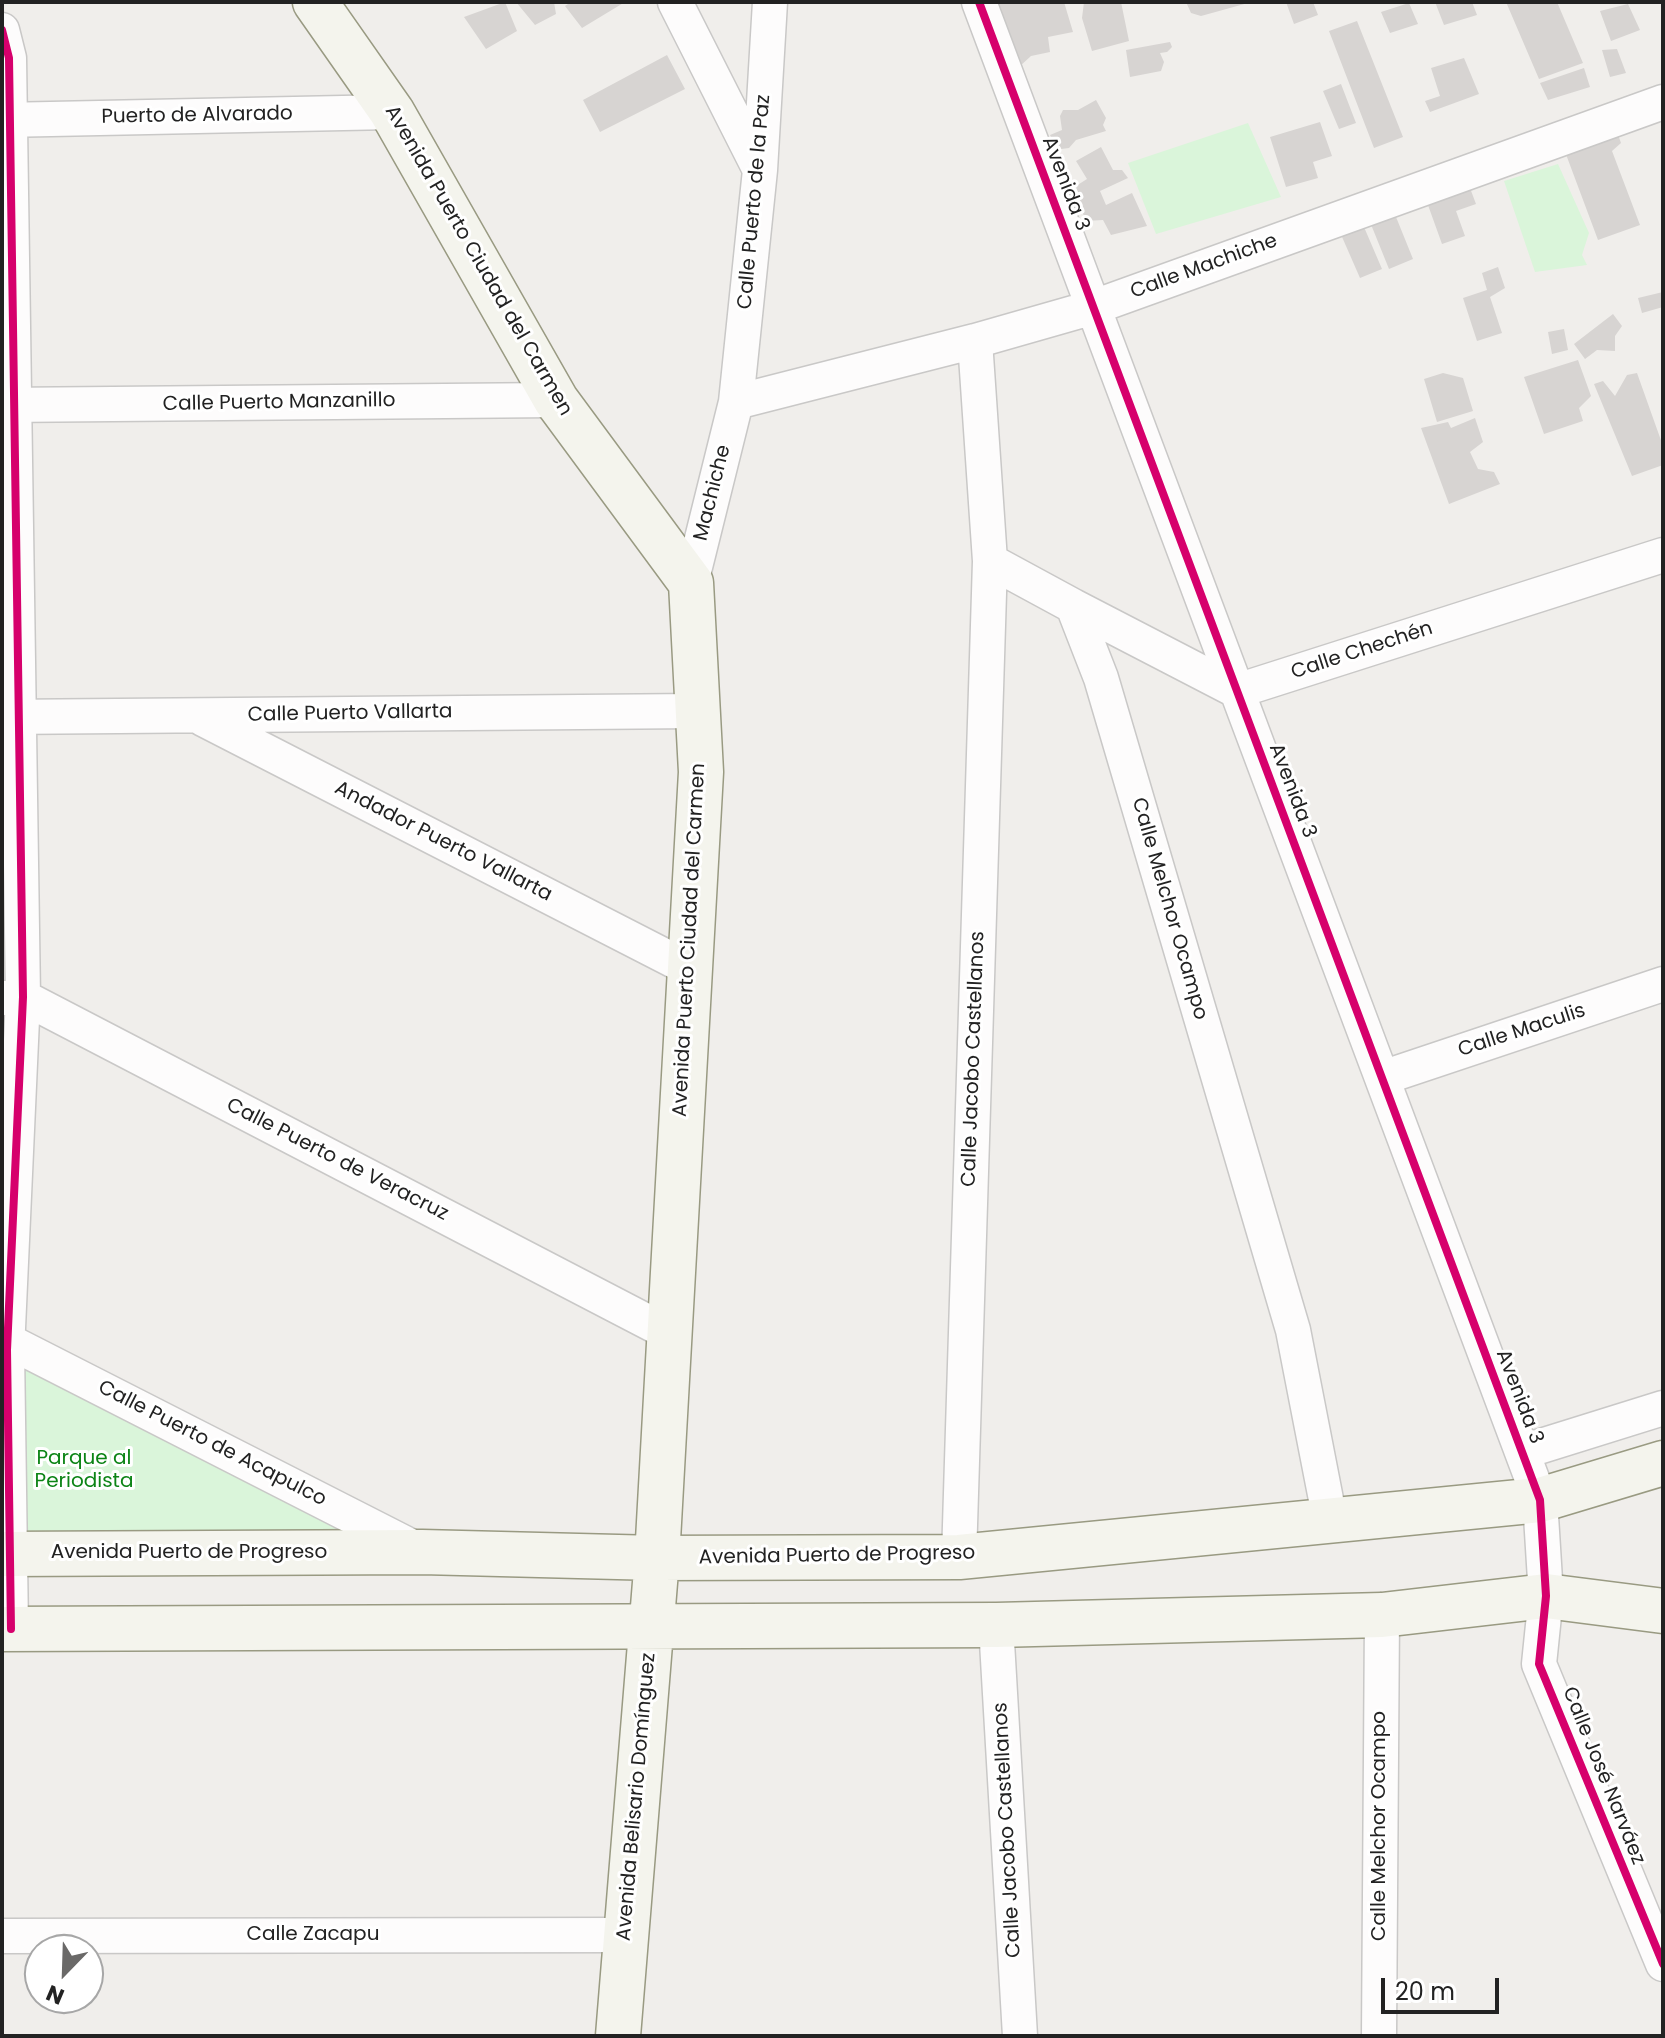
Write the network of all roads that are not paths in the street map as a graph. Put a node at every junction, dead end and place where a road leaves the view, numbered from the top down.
1 (315, 2) edge
2 (675, 2) edge
3 (770, 2) edge
4 (979, 2) edge
5 (2, 30) edge
6 (1663, 102) edge
7 (392, 112) junction
8 (6, 120) edge
9 (760, 170) junction
10 (1094, 307) junction
11 (975, 341) junction
12 (556, 400) junction
13 (736, 402) junction
14 (8, 405) edge
15 (1663, 555) edge
16 (990, 561) junction
17 (691, 583) junction
18 (1073, 606) junction
19 (1237, 691) junction
20 (697, 711) junction
21 (196, 716) junction
22 (10, 717) edge
23 (690, 969) junction
24 (1663, 984) edge
25 (12, 997) edge
26 (1382, 1078) junction
27 (669, 1333) junction
28 (5, 1338) edge
29 (1663, 1408) edge
30 (1522, 1452) junction
31 (1663, 1463) edge
32 (1540, 1500) junction
33 (1330, 1520) junction
34 (422, 1552) junction
35 (5, 1554) edge
36 (959, 1557) junction
37 (657, 1558) junction
38 (1546, 1596) junction
39 (1663, 1611) edge
40 (1382, 1615) junction
41 (996, 1625) junction
42 (652, 1627) junction
43 (6, 1629) edge
44 (625, 1935) junction
45 (2, 1936) edge
46 (1663, 1964) edge
47 (618, 2036) edge
48 (1020, 2036) edge
49 (1379, 2036) edge

1 - 7 main road, Avenida Puerto Ciudad del Carmen
2 - 9 street
3 - 9 street, Calle Puerto de la Paz
4 - 10 street, Avenida 3
5 - 8 street
6 - 10 street, Calle Machiche
7 - 8 street, Puerto de Alvarado
7 - 12 main road, Avenida Puerto Ciudad del Carmen
8 - 14 street
9 - 13 street, Calle Puerto de la Paz
10 - 11 street, Calle Machiche
10 - 19 street, Avenida 3
11 - 13 street, Calle Machiche
11 - 16 street
12 - 14 street, Calle Puerto Manzanillo
12 - 17 main road, Avenida Puerto Ciudad del Carmen
13 - 17 street, Machiche
14 - 22 street
15 - 19 street, Calle Chechén
16 - 18 street
16 - 36 street, Calle Jacobo Castellanos
17 - 20 main road, Avenida Puerto Ciudad del Carmen
18 - 19 street
18 - 33 street, Calle Melchor Ocampo
19 - 26 street, Avenida 3
20 - 21 street, Calle Puerto Vallarta
20 - 23 main road, Avenida Puerto Ciudad del Carmen
21 - 22 street, Calle Puerto Vallarta
21 - 23 street, Andador Puerto Vallarta
22 - 25 street
23 - 27 main road, Avenida Puerto Ciudad del Carmen
24 - 26 street, Calle Maculis
25 - 27 street, Calle Puerto de Veracruz
25 - 28 street
26 - 30 street, Avenida 3
27 - 37 main road, Avenida Puerto Ciudad del Carmen
28 - 34 street, Calle Puerto de Acapulco
28 - 35 street
29 - 30 street
30 - 32 street, Avenida 3
31 - 32 main road, Avenida Puerto de Progreso
32 - 33 main road, Avenida Puerto de Progreso
32 - 38 street, Avenida 3
33 - 36 main road, Avenida Puerto de Progreso
34 - 35 main road, Avenida Puerto de Progreso
34 - 37 main road, Avenida Puerto de Progreso
35 - 43 street
36 - 37 main road, Avenida Puerto de Progreso
37 - 42 main road, Avenida Belisario Domínguez
38 - 39 main road
38 - 40 main road
38 - 46 street, Calle José Narváez
40 - 41 main road
40 - 49 street, Calle Melchor Ocampo
41 - 42 main road
41 - 48 street, Calle Jacobo Castellanos
42 - 43 main road
42 - 44 main road, Avenida Belisario Domínguez
44 - 45 street, Calle Zacapu
44 - 47 main road, Avenida Belisario Domínguez

